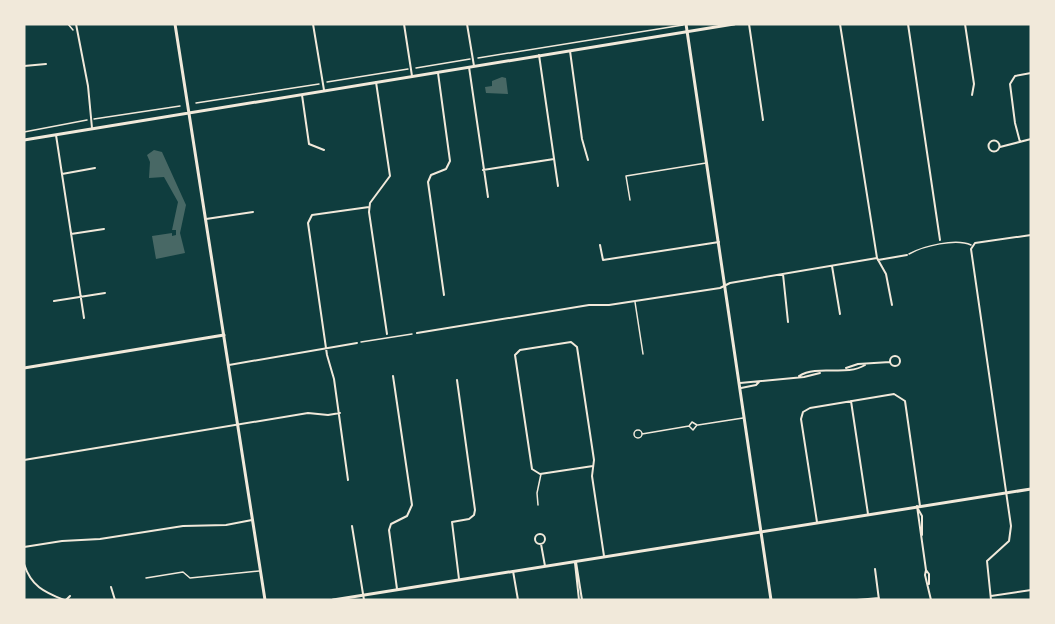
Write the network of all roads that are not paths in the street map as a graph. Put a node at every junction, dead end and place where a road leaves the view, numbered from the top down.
1 (76, 24) edge
2 (175, 24) edge
3 (313, 24) edge
4 (404, 24) edge
5 (467, 24) edge
6 (686, 24) edge
7 (734, 24) edge
8 (749, 24) edge
9 (840, 24) edge
10 (908, 24) edge
11 (965, 24) edge
12 (687, 32) junction
13 (570, 50) junction
14 (539, 55) junction
15 (46, 64) dead end
16 (24, 66) edge
17 (474, 66) junction
18 (469, 67) junction
19 (437, 72) junction
20 (1031, 74) edge
21 (412, 76) junction
22 (376, 82) junction
23 (324, 90) junction
24 (301, 94) junction
25 (972, 95) dead end
26 (189, 112) junction
27 (763, 120) dead end
28 (92, 128) junction
29 (56, 135) junction
30 (1031, 139) edge
31 (24, 140) edge
32 (1020, 142) junction
33 (1000, 147) dead end
34 (324, 150) dead end
35 (554, 159) junction
36 (588, 160) dead end
37 (706, 163) junction
38 (95, 168) dead end
39 (483, 170) junction
40 (62, 174) junction
41 (558, 186) dead end
42 (488, 197) dead end
43 (630, 200) dead end
44 (369, 207) junction
45 (253, 212) dead end
46 (205, 219) junction
47 (104, 229) dead end
48 (71, 234) junction
49 (1031, 235) edge
50 (940, 240) dead end
51 (719, 242) junction
52 (600, 245) dead end
53 (907, 255) road end
54 (877, 259) junction
55 (832, 266) junction
56 (783, 273) junction
57 (725, 285) junction
58 (105, 293) dead end
59 (444, 295) dead end
60 (81, 296) junction
61 (54, 301) dead end
62 (635, 302) junction
63 (891, 305) dead end
64 (840, 314) dead end
65 (84, 318) dead end
66 (788, 322) dead end
67 (417, 333) dead end
68 (387, 334) dead end
69 (224, 335) junction
70 (357, 343) dead end
71 (326, 349) junction
72 (643, 354) dead end
73 (890, 362) dead end
74 (229, 365) junction
75 (24, 368) edge
76 (393, 376) dead end
77 (457, 380) dead end
78 (759, 382) junction
79 (740, 383) junction
80 (741, 388) junction
81 (851, 401) junction
82 (339, 413) junction
83 (745, 417) junction
84 (238, 424) junction
85 (697, 425) junction
86 (689, 426) junction
87 (642, 434) dead end
88 (24, 460) edge
89 (593, 466) junction
90 (541, 473) junction
91 (348, 480) dead end
92 (1031, 489) edge
93 (1006, 493) junction
94 (538, 506) dead end
95 (918, 506) junction
96 (868, 514) junction
97 (252, 520) junction
98 (817, 522) junction
99 (352, 526) dead end
100 (923, 526) junction
101 (918, 527) junction
102 (762, 530) junction
103 (922, 535) junction
104 (541, 544) dead end
105 (24, 547) edge
106 (604, 555) junction
107 (575, 560) junction
108 (24, 564) edge
109 (545, 566) junction
110 (875, 569) dead end
111 (260, 571) junction
112 (513, 571) junction
113 (146, 578) dead end
114 (459, 579) junction
115 (37, 587) junction
116 (111, 587) dead end
117 (397, 589) junction
118 (1031, 590) edge
119 (32, 592) dead end
120 (363, 595) junction
121 (70, 596) dead end
122 (991, 598) edge
123 (879, 599) edge
124 (65, 600) edge
125 (115, 600) edge
126 (265, 600) edge
127 (333, 600) edge
128 (364, 600) edge
129 (518, 600) edge
130 (580, 600) edge
131 (771, 600) edge
132 (857, 600) edge
133 (868, 600) edge
134 (931, 600) edge

1 - 28 street
2 - 26 main road
3 - 23 street
4 - 21 street
5 - 17 street
6 - 12 main road
7 - 12 main road
8 - 27 street
9 - 54 street
10 - 50 street
11 - 25 street
12 - 13 main road
12 - 37 main road
13 - 14 main road
13 - 36 street
14 - 17 main road
14 - 35 street
15 - 16 street
17 - 18 main road
18 - 19 main road
18 - 39 street
19 - 21 main road
19 - 59 street
20 - 32 street
21 - 22 main road
22 - 23 main road
22 - 44 street
23 - 24 main road
24 - 26 main road
24 - 34 street
26 - 28 main road
26 - 46 main road
28 - 29 main road
29 - 31 main road
29 - 40 street
30 - 32 street
32 - 33 street
35 - 39 street
35 - 41 street
37 - 43 lane
37 - 51 main road
38 - 40 street
39 - 42 street
40 - 48 street
44 - 68 street
44 - 71 street
45 - 46 street
46 - 69 main road
47 - 48 street
48 - 60 street
49 - 93 street
51 - 52 street
51 - 57 main road
53 - 54 street
54 - 55 street
54 - 63 street
55 - 56 street
55 - 64 street
56 - 57 street
56 - 66 street
57 - 62 street
57 - 79 main road
58 - 60 street
60 - 61 street
60 - 65 street
62 - 67 street
62 - 72 lane
69 - 74 main road
69 - 75 main road
70 - 71 street
71 - 74 street
71 - 82 street
73 - 78 street
74 - 84 main road
76 - 117 street
77 - 114 street
78 - 79 street
78 - 80 street
79 - 80 main road
80 - 83 main road
81 - 95 street
81 - 96 street
81 - 98 street
82 - 84 street
82 - 91 street
83 - 85 lane
83 - 102 main road
84 - 88 street
84 - 97 main road
85 - 86 lane
85 - 86 lane
86 - 87 lane
89 - 90 street
89 - 90 street
89 - 106 street
90 - 94 lane
92 - 93 main road
93 - 95 main road
93 - 122 street
95 - 96 main road
95 - 100 street
95 - 101 street
96 - 98 main road
97 - 105 street
97 - 111 main road
98 - 102 main road
99 - 120 street
100 - 101 street
100 - 103 street
101 - 103 street
102 - 106 main road
102 - 131 main road
103 - 134 street
104 - 109 street
106 - 107 main road
107 - 109 main road
107 - 130 street
108 - 115 street
109 - 112 main road
110 - 123 street
111 - 113 lane
111 - 126 main road
112 - 114 main road
112 - 129 street
114 - 117 main road
115 - 119 street
115 - 124 street
116 - 125 street
117 - 120 main road
118 - 122 street
120 - 127 main road
120 - 128 street
121 - 124 street
123 - 133 street
132 - 133 street

